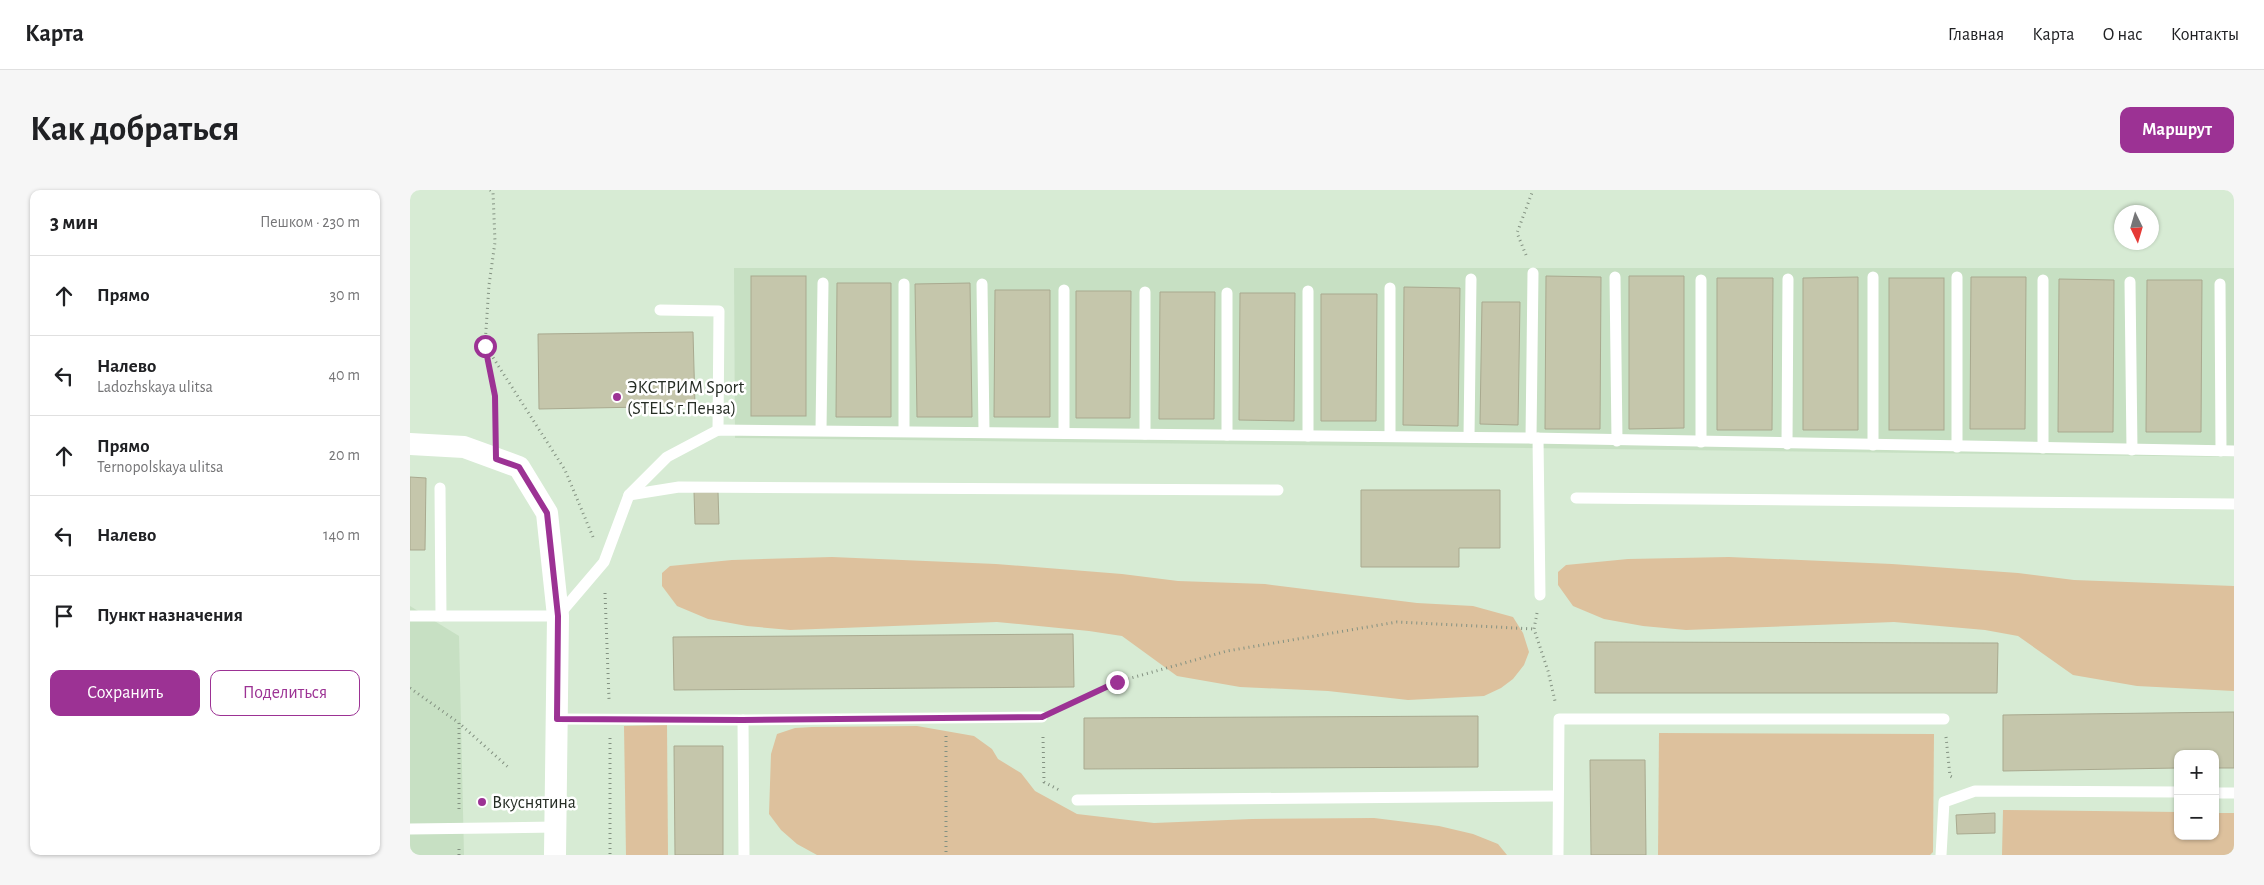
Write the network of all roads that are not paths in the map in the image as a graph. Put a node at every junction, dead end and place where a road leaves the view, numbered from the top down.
1 (1533, 273) dead end
2 (1615, 277) dead end
3 (1873, 277) dead end
4 (1957, 277) dead end
5 (1471, 279) dead end
6 (1788, 279) dead end
7 (1701, 280) dead end
8 (2043, 280) dead end
9 (2130, 282) dead end
10 (823, 284) dead end
11 (904, 284) dead end
12 (982, 284) dead end
13 (2220, 284) dead end
14 (1390, 288) dead end
15 (1064, 290) dead end
16 (1308, 291) dead end
17 (1145, 292) dead end
18 (1227, 293) dead end
19 (660, 310) dead end
20 (718, 430) junction
21 (822, 430) junction
22 (904, 431) junction
23 (984, 432) junction
24 (1064, 433) junction
25 (1145, 434) junction
26 (1227, 435) junction
27 (1308, 436) junction
28 (1390, 436) junction
29 (1469, 438) junction
30 (1535, 438) junction
31 (1616, 441) junction
32 (1701, 442) junction
33 (410, 444) edge
34 (1787, 444) junction
35 (1873, 445) junction
36 (1957, 447) junction
37 (2043, 448) junction
38 (2132, 450) junction
39 (2221, 451) junction
40 (2234, 451) edge
41 (440, 488) dead end
42 (1278, 490) dead end
43 (629, 495) junction
44 (1576, 498) dead end
45 (2234, 504) edge
46 (1540, 595) road end
47 (410, 616) edge
48 (441, 616) junction
49 (558, 616) junction
50 (1042, 717) road end
51 (557, 719) junction
52 (1944, 719) road end
53 (743, 720) junction
54 (2174, 792) edge
55 (2219, 793) edge
56 (2234, 793) edge
57 (1557, 796) junction
58 (1077, 800) road end
59 (556, 828) junction
60 (410, 829) edge
61 (556, 855) edge
62 (744, 855) edge
63 (1558, 855) edge
64 (1942, 855) edge

1 - 30 lane
2 - 31 lane
3 - 35 lane
4 - 36 lane
5 - 29 lane
6 - 34 lane
7 - 32 lane
8 - 37 lane
9 - 38 lane
10 - 21 lane
11 - 22 lane
12 - 23 lane
13 - 39 lane
14 - 28 lane
15 - 24 lane
16 - 27 lane
17 - 25 lane
18 - 26 lane
19 - 20 lane
20 - 21 lane
20 - 43 lane
21 - 22 lane
22 - 23 lane
23 - 24 lane
24 - 25 lane
25 - 26 lane
26 - 27 lane
27 - 28 lane
28 - 29 lane
29 - 30 lane
30 - 31 lane
30 - 46 lane
31 - 32 lane
32 - 34 lane
33 - 49 street
34 - 35 lane
35 - 36 lane
36 - 37 lane
37 - 38 lane
38 - 39 lane
39 - 40 lane
41 - 48 lane
42 - 43 lane
43 - 49 lane
44 - 45 lane
47 - 48 lane
48 - 49 lane
49 - 51 street
50 - 53 lane
51 - 53 lane
51 - 59 street
52 - 57 lane
53 - 62 lane
54 - 64 lane
55 - 56 lane
57 - 58 lane
57 - 63 lane
59 - 60 lane
59 - 61 street

